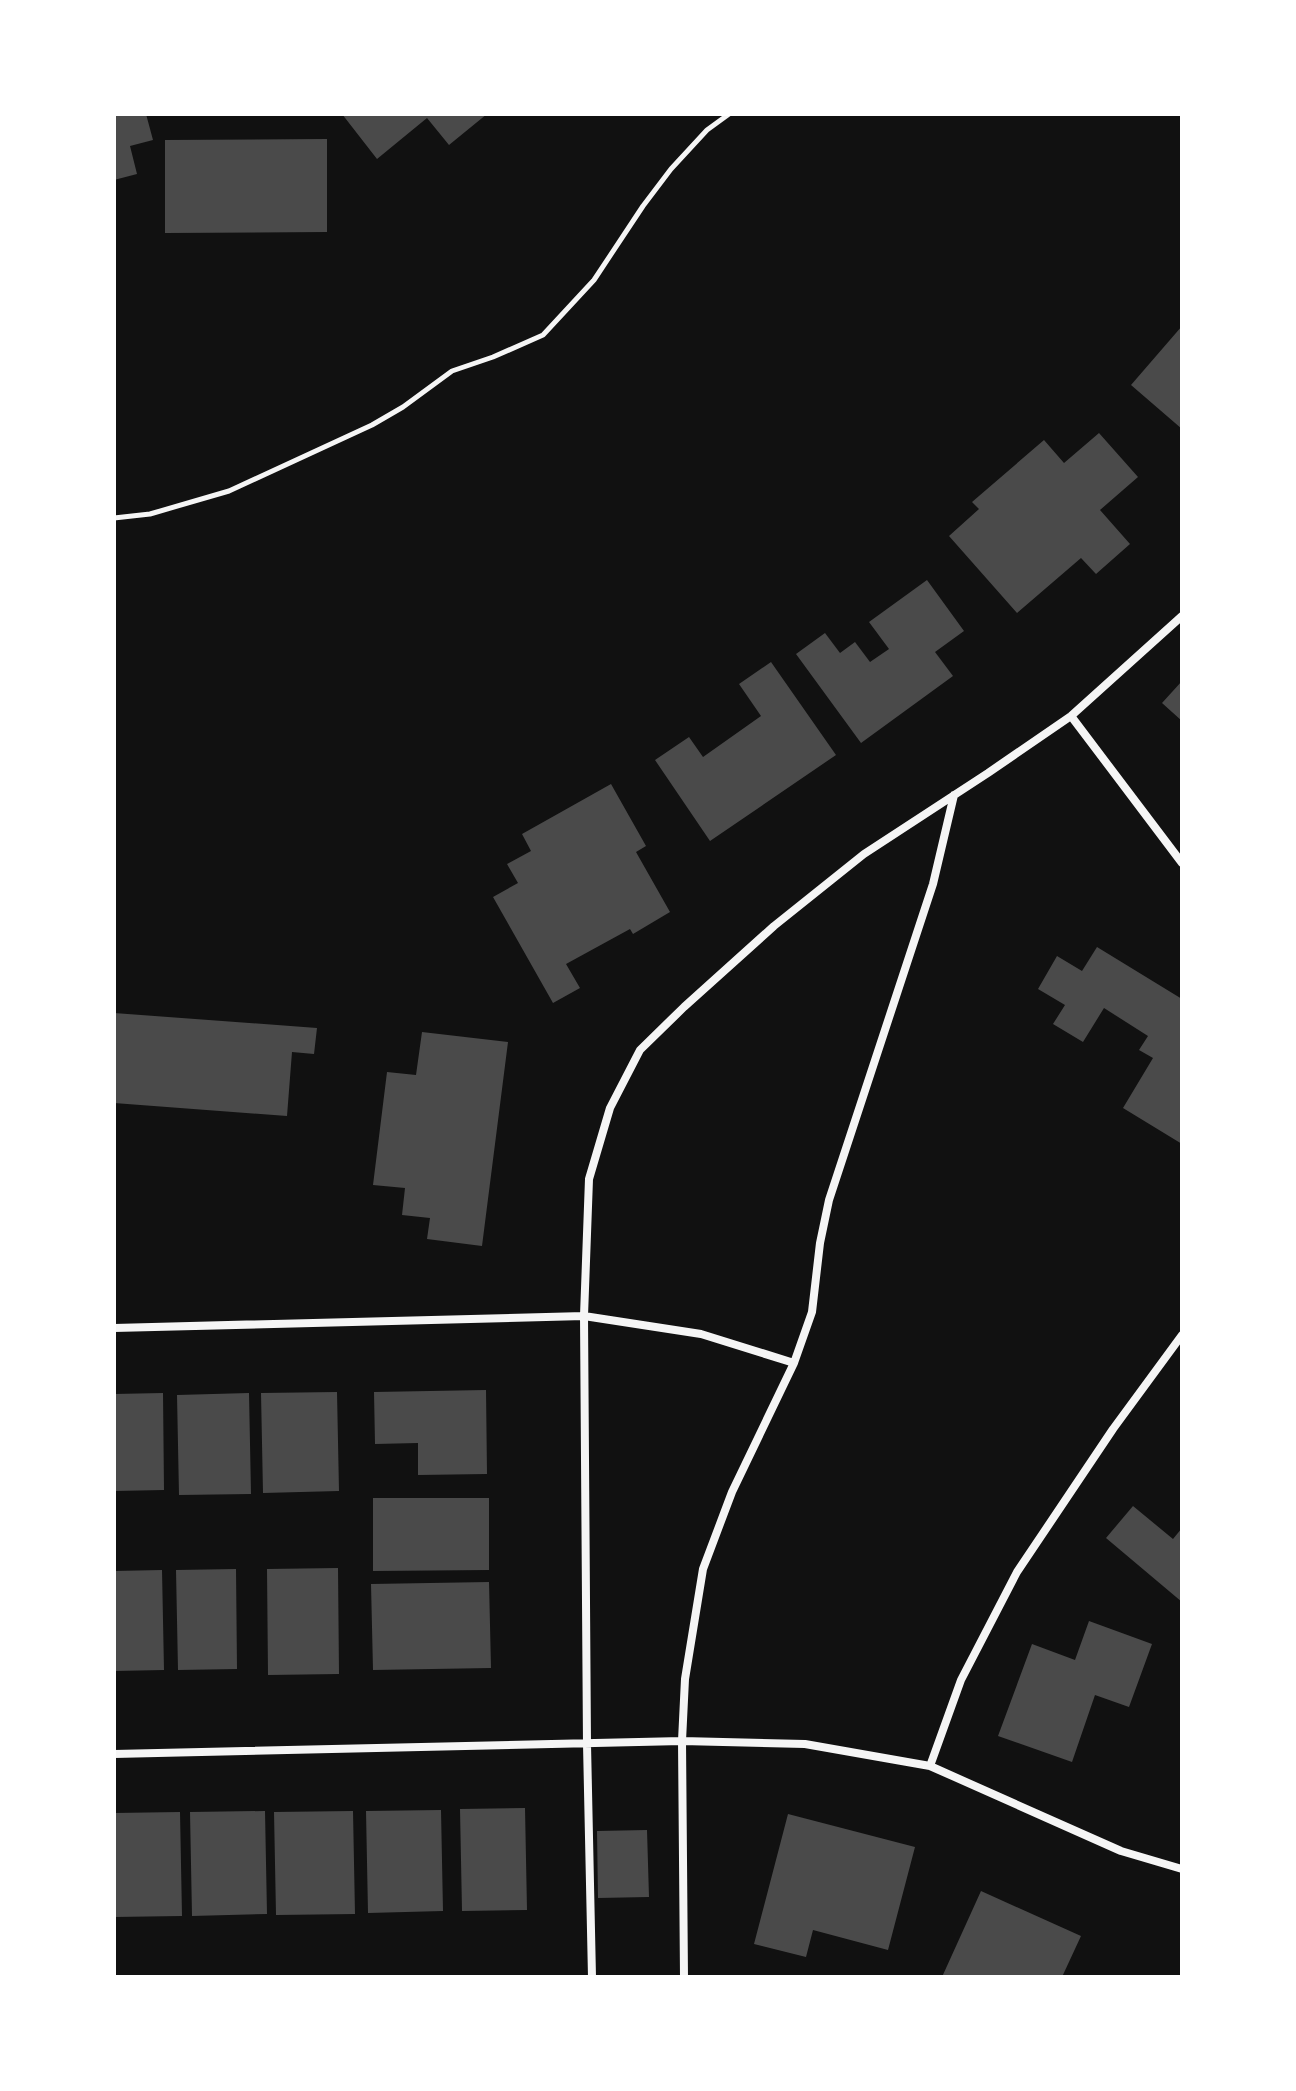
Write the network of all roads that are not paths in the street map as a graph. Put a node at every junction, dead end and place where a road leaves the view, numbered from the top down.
1 (1182, 616) edge
2 (1071, 716) junction
3 (955, 794) junction
4 (1182, 863) edge
5 (584, 1316) junction
6 (114, 1328) edge
7 (1182, 1335) edge
8 (794, 1363) junction
9 (682, 1741) junction
10 (587, 1744) junction
11 (114, 1754) edge
12 (930, 1766) junction
13 (1182, 1869) edge
14 (592, 1977) edge
15 (684, 1977) edge

1 - 2 street
2 - 3 street
2 - 4 street
3 - 5 street
3 - 8 street
5 - 6 street
5 - 8 street
5 - 10 street
7 - 12 street
8 - 9 street
9 - 10 street
9 - 12 street
9 - 15 street
10 - 11 street
10 - 14 street
12 - 13 street

